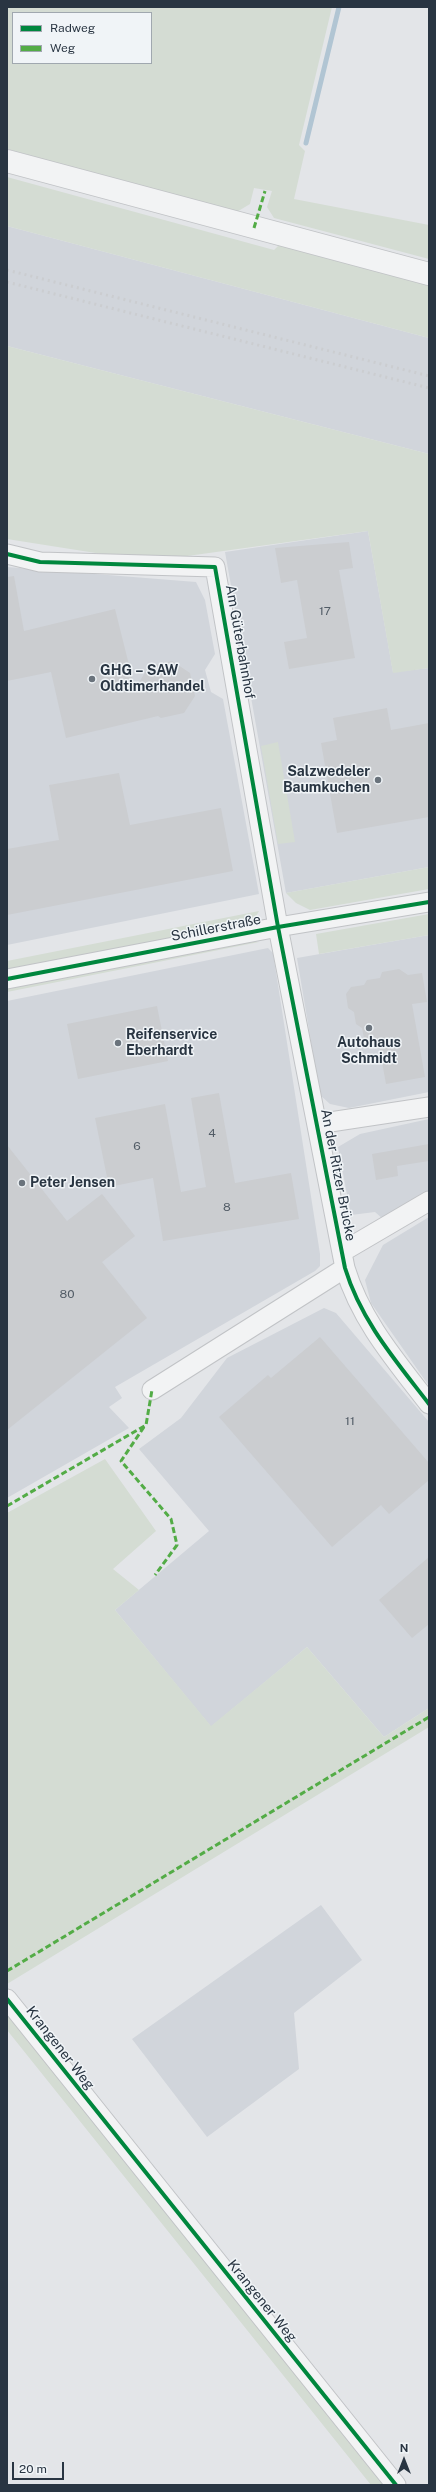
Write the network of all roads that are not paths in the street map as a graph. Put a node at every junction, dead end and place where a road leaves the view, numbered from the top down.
1 (7, 161) edge
2 (429, 274) edge
3 (7, 554) edge
4 (429, 902) edge
5 (278, 927) junction
6 (7, 979) edge
7 (429, 1107) edge
8 (317, 1124) junction
9 (429, 1201) edge
10 (343, 1260) junction
11 (152, 1390) dead end
12 (429, 1404) edge
13 (7, 1999) edge
14 (396, 2485) edge

1 - 2 street
3 - 5 street, Am Güterbahnhof
4 - 5 street, Schillerstraße
5 - 6 street, Schillerstraße
5 - 8 street, An der Ritzer Brücke
7 - 8 street, An der Ritzer Brücke
8 - 10 street, An der Ritzer Brücke
9 - 10 street, An der Ritzer Brücke
10 - 11 street, An der Ritzer Brücke
10 - 12 street, An der Ritzer Brücke
13 - 14 street, Krangener Weg

